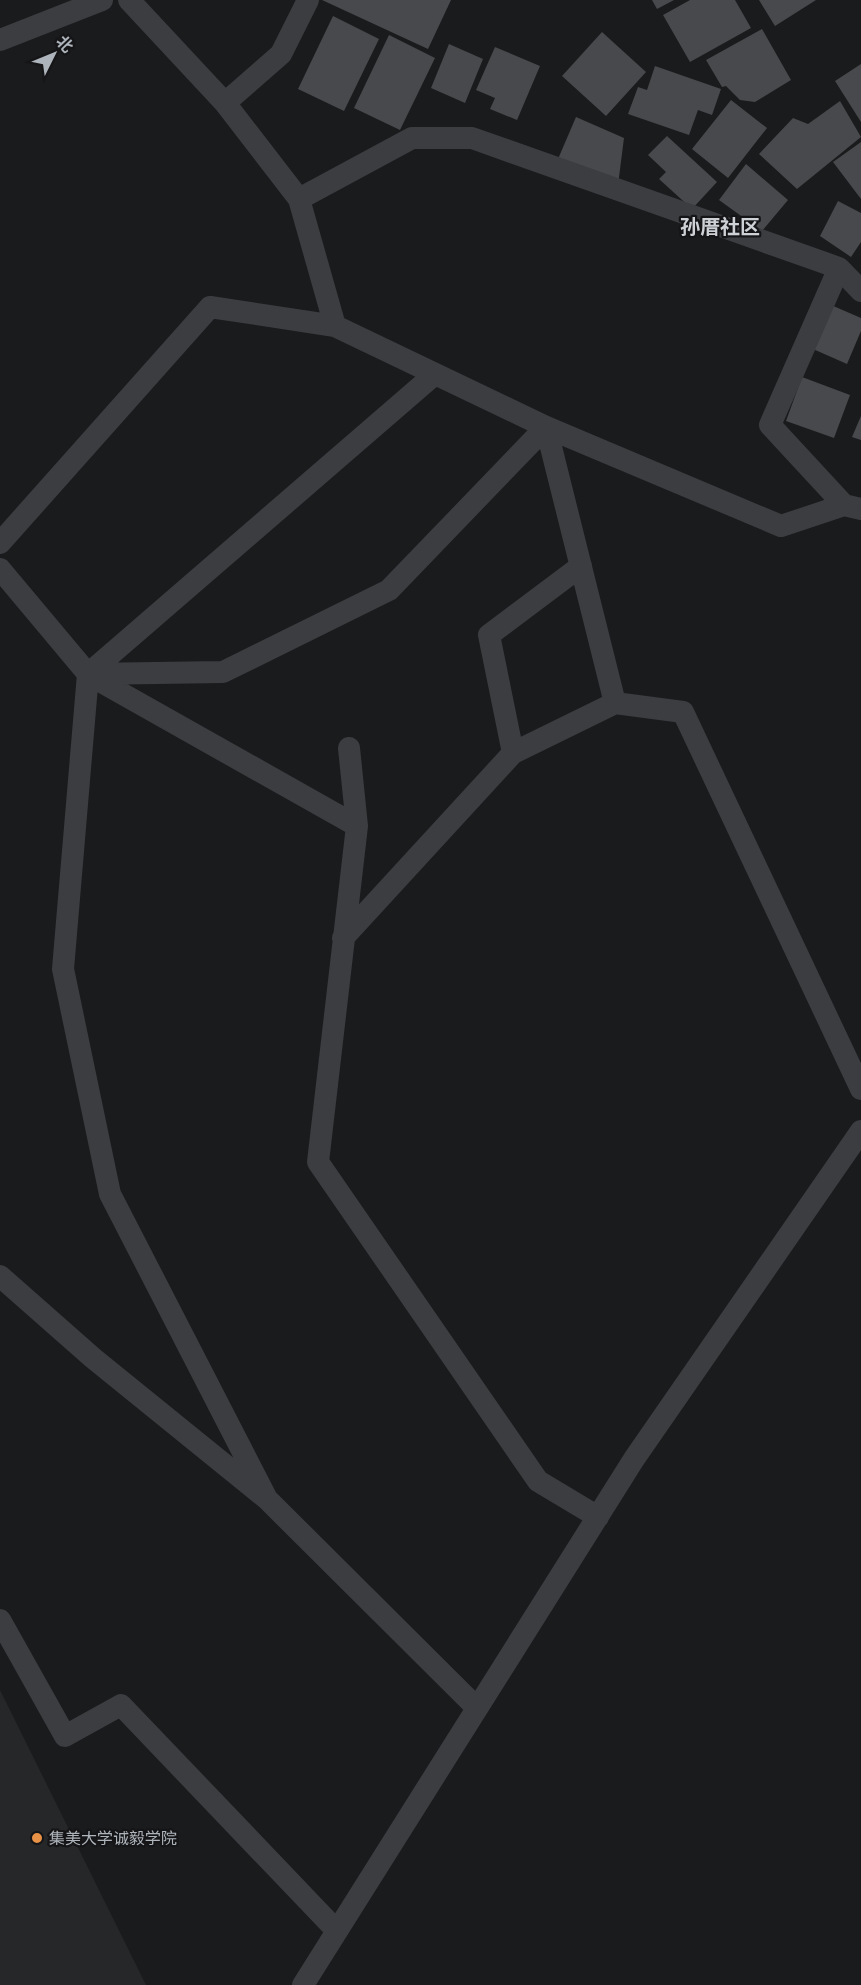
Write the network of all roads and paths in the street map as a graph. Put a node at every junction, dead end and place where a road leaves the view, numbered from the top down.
1 (102, 0) edge
2 (129, 0) edge
3 (308, 0) edge
4 (0, 39) edge
5 (225, 103) junction
6 (299, 199) junction
7 (839, 268) junction
8 (861, 291) edge
9 (335, 326) junction
10 (435, 374) junction
11 (546, 427) junction
12 (853, 507) edge
13 (0, 543) edge
14 (581, 566) junction
15 (0, 569) edge
16 (88, 674) junction
17 (615, 704) junction
18 (349, 748) dead end
19 (513, 753) junction
20 (357, 826) junction
21 (343, 938) junction
22 (861, 1089) edge
23 (861, 1131) edge
24 (0, 1276) edge
25 (267, 1499) junction
26 (598, 1517) junction
27 (0, 1620) edge
28 (477, 1708) junction
29 (337, 1931) junction
30 (303, 1985) edge

1 - 4 street
2 - 5 street
3 - 5 street
5 - 6 street
6 - 7 street
6 - 9 street
7 - 8 street
7 - 12 street
9 - 10 street
9 - 13 street
10 - 11 street
10 - 16 street
11 - 12 street
11 - 14 street
11 - 16 street
14 - 17 street
14 - 19 street
15 - 16 street
16 - 20 street
16 - 25 street
17 - 19 street
17 - 22 street
18 - 20 street
19 - 21 street
20 - 21 street
21 - 26 street
23 - 26 street
24 - 25 street
25 - 28 street
26 - 28 street
27 - 29 street
28 - 29 street
29 - 30 street

